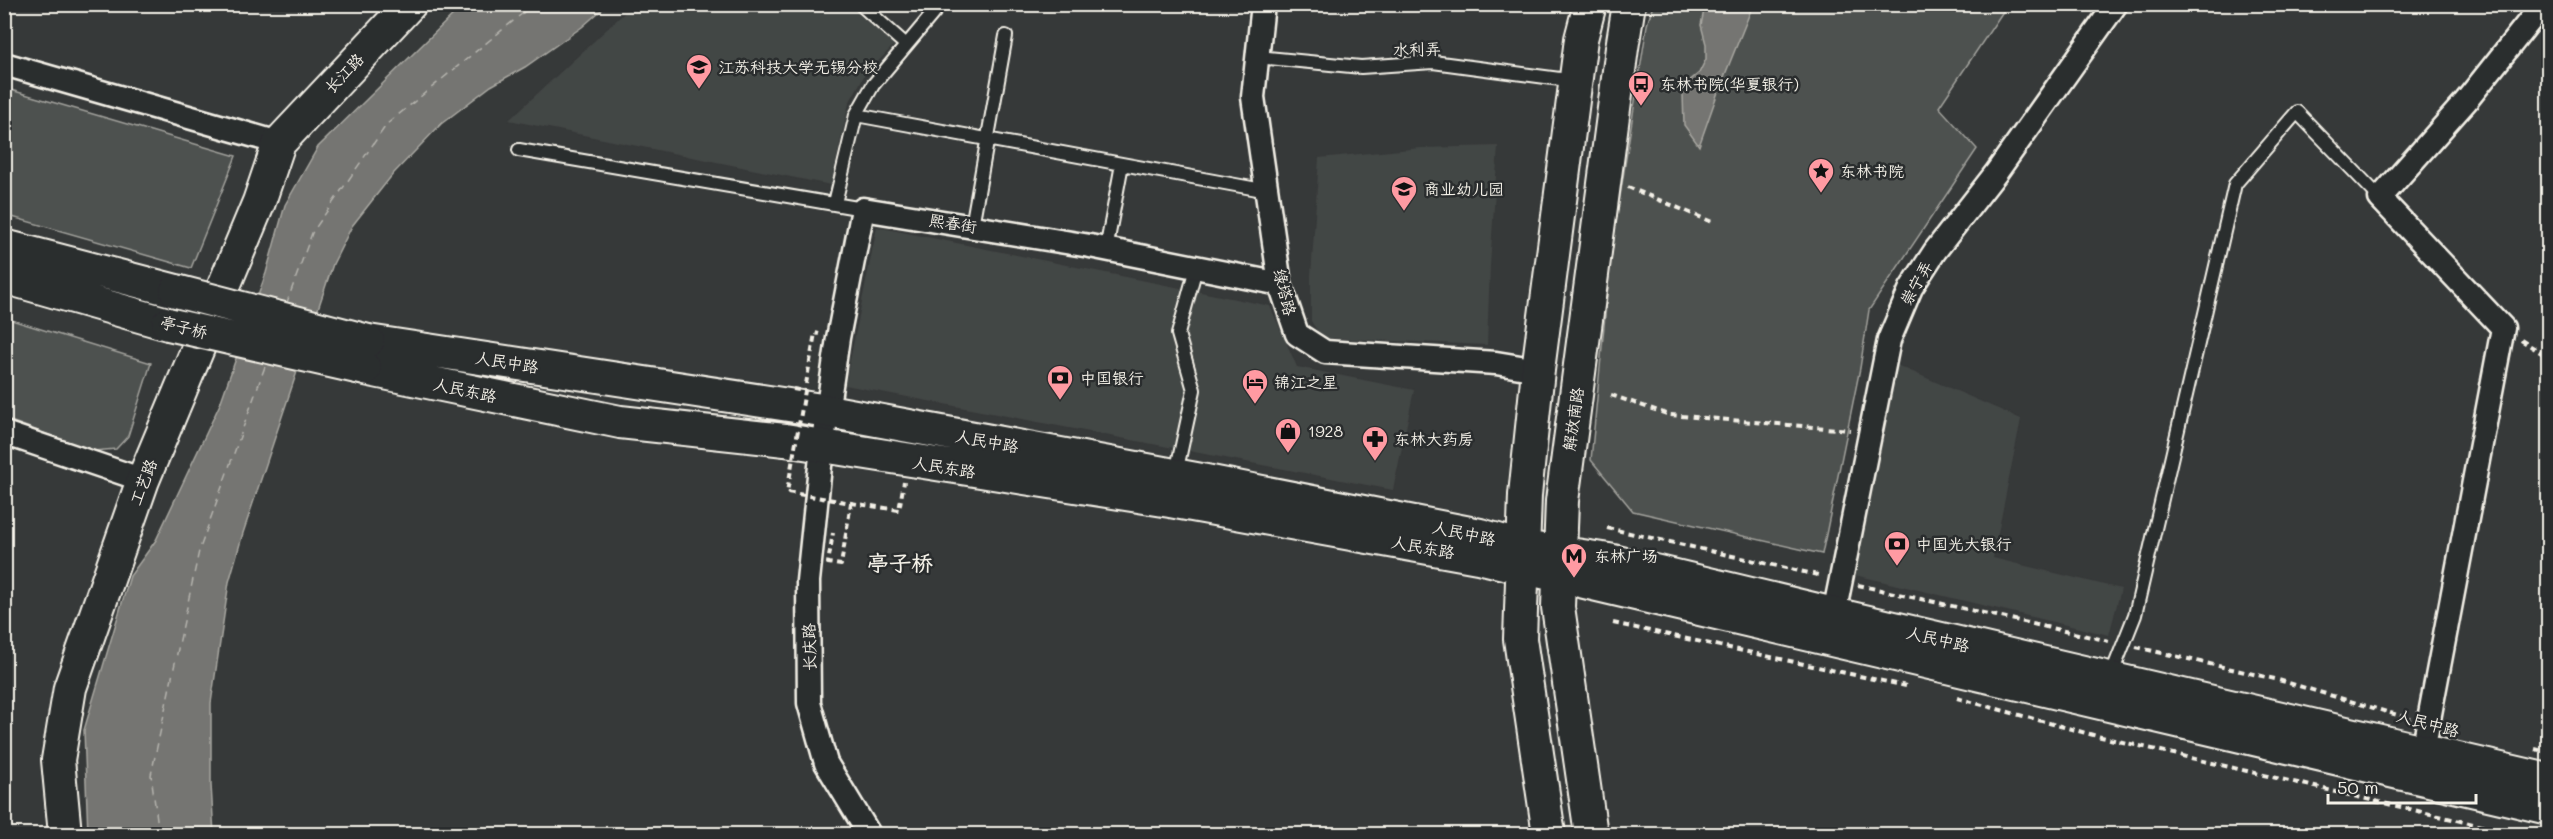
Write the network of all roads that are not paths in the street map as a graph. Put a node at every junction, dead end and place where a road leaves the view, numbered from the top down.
1 (410, 4) edge
2 (860, 4) edge
3 (941, 4) edge
4 (1263, 4) edge
5 (1590, 4) edge
6 (1629, 4) edge
7 (2116, 4) edge
8 (2543, 4) edge
9 (1006, 36) dead end
10 (906, 45) junction
11 (1257, 57) junction
12 (4, 64) edge
13 (1577, 81) junction
14 (856, 114) junction
15 (988, 139) junction
16 (279, 142) junction
17 (519, 150) dead end
18 (1122, 164) junction
19 (1268, 191) junction
20 (2380, 198) junction
21 (835, 203) junction
22 (863, 209) junction
23 (972, 226) junction
24 (4, 246) edge
25 (1106, 250) junction
26 (1196, 268) junction
27 (4, 278) edge
28 (1280, 284) junction
29 (366, 355) junction
30 (1538, 370) junction
31 (816, 401) junction
32 (4, 433) edge
33 (822, 447) junction
34 (143, 480) junction
35 (1173, 488) junction
36 (1523, 558) junction
37 (1561, 565) junction
38 (1834, 615) junction
39 (2110, 679) junction
40 (2426, 737) junction
41 (2548, 780) edge
42 (2548, 808) edge
43 (65, 834) edge
44 (868, 834) edge
45 (1549, 834) edge
46 (1591, 834) edge

1 - 16 main road, 长江路
2 - 10 lane
3 - 10 lane
4 - 11 street, 绿塔路
5 - 13 main road
6 - 37 main road, 解放南路
7 - 38 street, 崇宁弄
8 - 20 street
9 - 15 lane
10 - 14 lane
11 - 13 lane, 水利弄
11 - 19 street, 绿塔路
12 - 16 street
13 - 30 main road
14 - 15 lane
14 - 21 lane
15 - 18 lane
15 - 23 lane
16 - 34 main road, 工艺路
17 - 21 lane
18 - 19 lane
18 - 25 lane
19 - 28 street, 绿塔路
20 - 39 lane
20 - 40 street
21 - 22 lane
22 - 23 street, 熙春街
22 - 31 street
23 - 25 street, 熙春街
24 - 29 main road, bridge
25 - 26 street, 熙春街
26 - 28 street, 熙春街
26 - 35 lane
27 - 29 main road, 亭子桥, bridge
28 - 30 street, 绿塔路
29 - 31 main road, 人民中路
29 - 33 main road, 人民东路
30 - 36 main road
31 - 33 street
31 - 35 main road, 人民中路
32 - 34 street
33 - 35 main road, 人民东路
33 - 44 street, 长庆路
34 - 43 main road, 工艺路
35 - 36 main road, 人民东路
36 - 37 main road, 人民中路
36 - 45 main road
37 - 38 main road, 人民中路
37 - 42 main road, 人民中路
37 - 46 main road, 解放南路
38 - 39 main road, 人民中路
39 - 40 main road, 人民中路
40 - 41 main road, 人民中路

